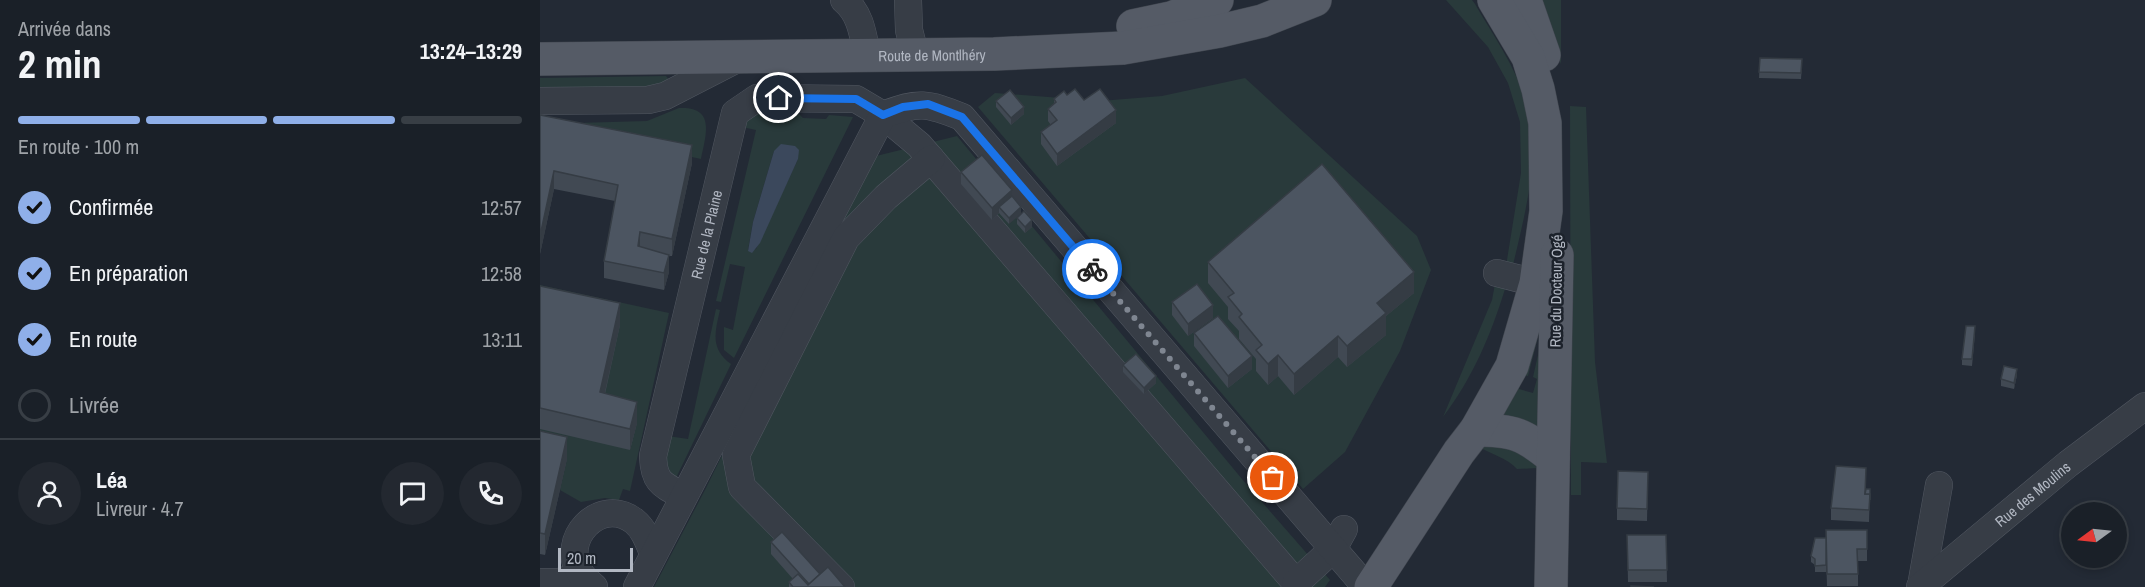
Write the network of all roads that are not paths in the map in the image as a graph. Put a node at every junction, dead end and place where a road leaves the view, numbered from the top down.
1 (844, 0) edge
2 (908, 0) edge
3 (1217, 0) edge
4 (1315, 0) edge
5 (1494, 0) edge
6 (1525, 0) edge
7 (540, 46) edge
8 (914, 48) junction
9 (866, 49) junction
10 (739, 58) junction
11 (540, 59) edge
12 (540, 101) edge
13 (883, 115) junction
14 (931, 159) junction
15 (1497, 273) dead end
16 (1536, 283) junction
17 (2145, 406) edge
18 (1476, 430) junction
19 (1552, 458) junction
20 (1939, 485) dead end
21 (683, 496) junction
22 (1338, 539) junction
23 (653, 553) junction
24 (1384, 578) edge
25 (588, 581) edge
26 (540, 582) edge
27 (1296, 585) edge
28 (1920, 586) edge
29 (637, 587) edge
30 (842, 587) edge
31 (1366, 587) edge
32 (1551, 587) edge

1 - 9 street
2 - 8 street
3 - 8 main road, Route de Montlhéry
4 - 8 main road, Route de Montlhéry
5 - 16 main road, Rue du Docteur Ogé
6 - 19 main road, Rue du Docteur Ogé
7 - 9 main road, Route de Montlhéry
8 - 9 main road, Route de Montlhéry
9 - 10 main road, Route de Montlhéry
10 - 11 main road, Route de Montlhéry
10 - 12 street
13 - 14 street, Rue de la Plaine
13 - 21 street
13 - 21 street, Rue de la Plaine
13 - 22 street
14 - 27 street, Rue de la Plaine
14 - 30 street
15 - 16 street
16 - 18 main road, Rue du Docteur Ogé
17 - 28 street, Rue des Moulins
18 - 19 main road
18 - 24 main road, Rue du Docteur Ogé
19 - 32 main road, Rue du Docteur Ogé
20 - 28 street
21 - 23 street
22 - 27 street
22 - 31 street
23 - 25 street
23 - 29 street
25 - 26 street

